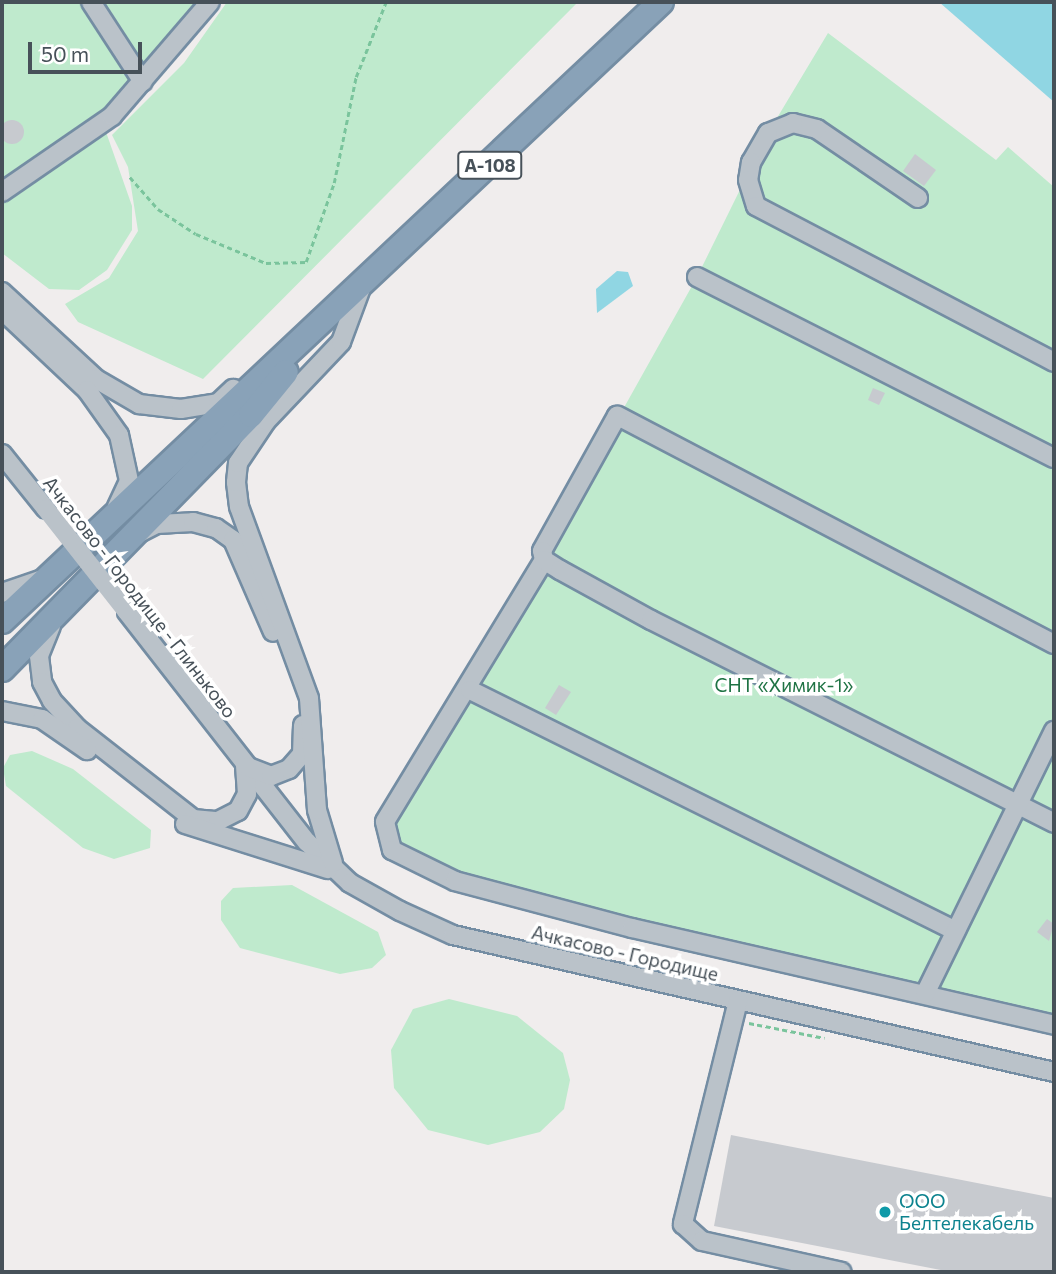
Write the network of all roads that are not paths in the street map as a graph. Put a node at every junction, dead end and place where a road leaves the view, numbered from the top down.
1 (91, 2) edge
2 (210, 2) edge
3 (661, 2) edge
4 (143, 82) junction
5 (2, 192) edge
6 (918, 198) dead end
7 (697, 277) dead end
8 (361, 288) junction
9 (2, 292) edge
10 (2, 310) edge
11 (330, 318) junction
12 (1054, 362) edge
13 (2, 454) edge
14 (1054, 457) edge
15 (104, 526) junction
16 (132, 536) junction
17 (544, 560) junction
18 (52, 573) junction
19 (2, 593) edge
20 (69, 600) junction
21 (2, 621) edge
22 (1054, 644) edge
23 (2, 670) edge
24 (470, 690) junction
25 (2, 711) edge
26 (1054, 731) edge
27 (245, 765) junction
28 (1017, 804) junction
29 (1054, 823) edge
30 (337, 873) junction
31 (956, 931) junction
32 (925, 994) junction
33 (738, 1001) junction
34 (1054, 1025) edge
35 (1054, 1072) edge
36 (842, 1272) edge

1 - 4 street
2 - 4 street
3 - 8 highway, А-108
4 - 5 street
6 - 12 street
7 - 14 street
8 - 9 street
8 - 11 highway, А-108
8 - 30 street
10 - 15 street
11 - 15 highway, А-108
11 - 16 highway, А-108
13 - 27 street, Ачкасово - Городище - Глиньково, bridge
15 - 18 highway, А-108
16 - 20 highway, А-108
16 - 27 street
17 - 22 street
17 - 24 street
17 - 28 street
18 - 19 street
18 - 21 highway, А-108
20 - 23 highway, А-108
20 - 27 street
24 - 31 street
24 - 32 street
25 - 30 street
26 - 28 street
27 - 30 street, Ачкасово - Городище
28 - 29 street
28 - 31 street
30 - 33 street, Ачкасово - Городище
31 - 32 street
32 - 34 street
33 - 35 street, Ачкасово - Городище
33 - 36 street

